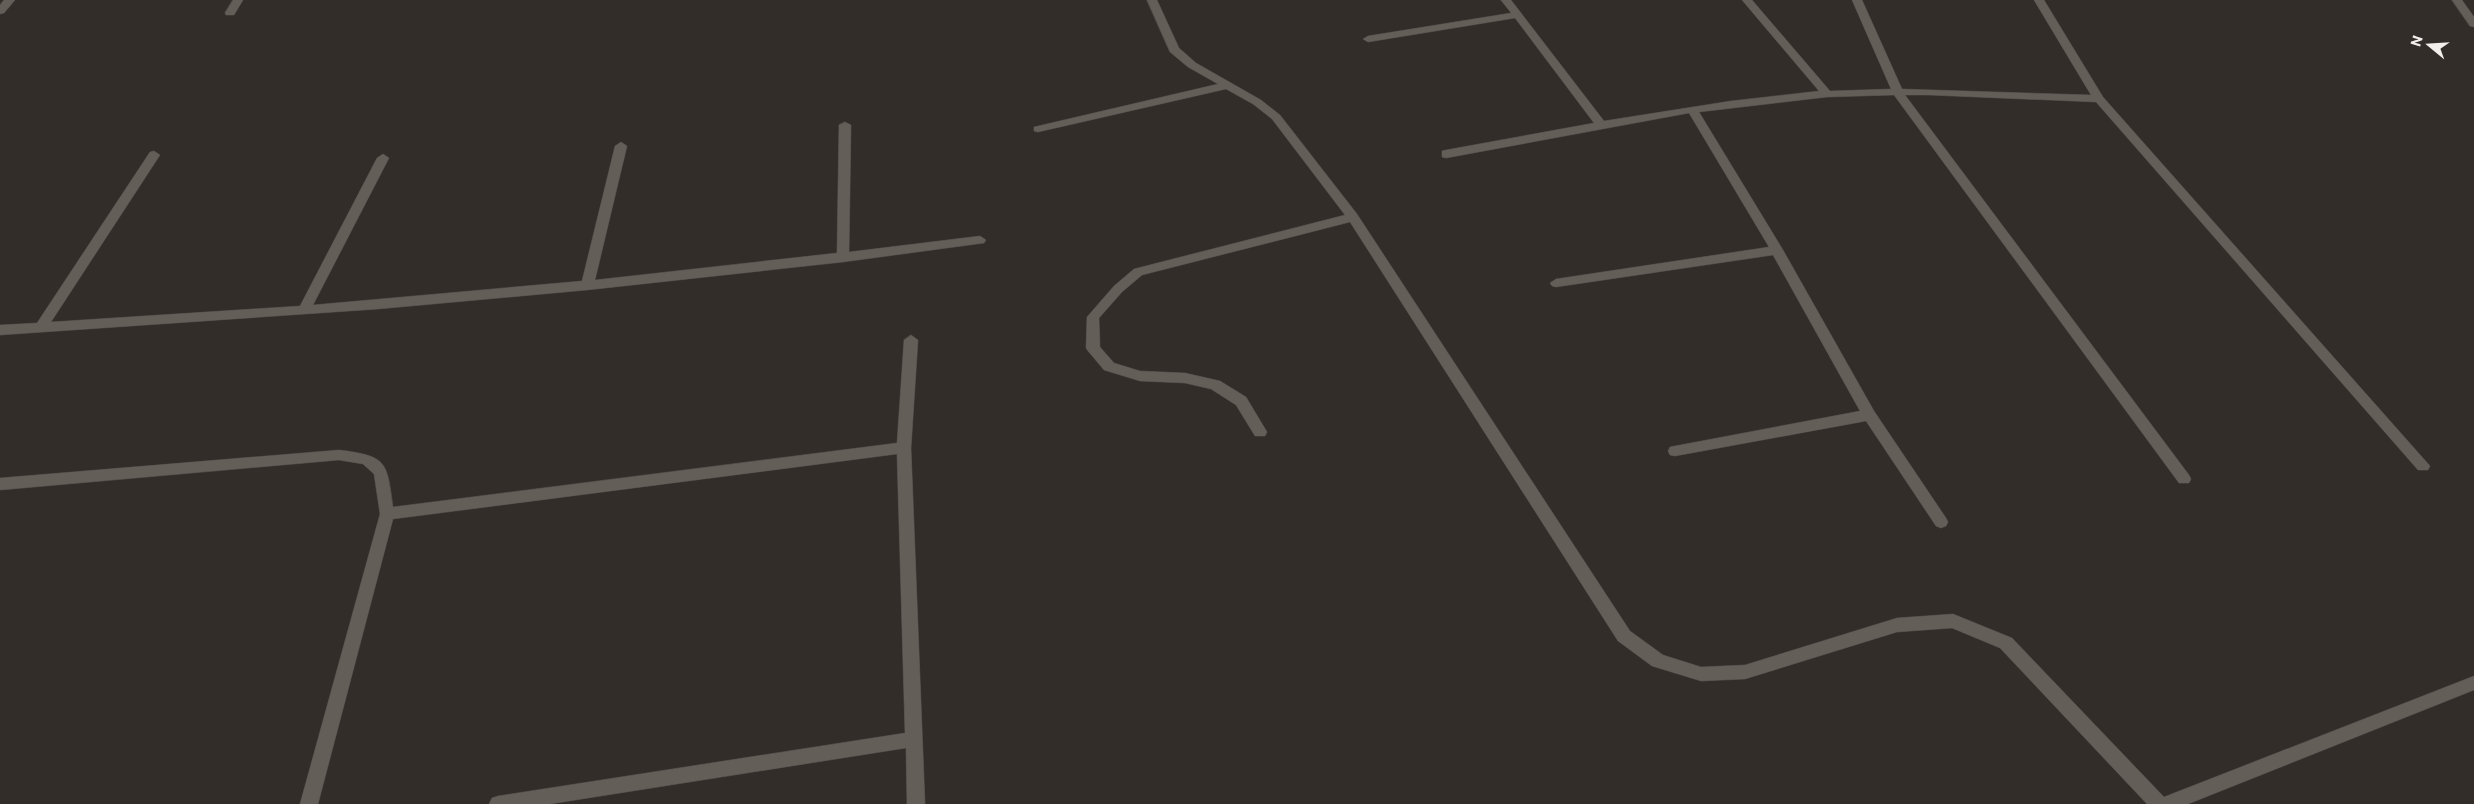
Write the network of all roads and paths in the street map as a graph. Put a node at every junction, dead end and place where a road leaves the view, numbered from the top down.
1 (10, 0) edge
2 (238, 0) edge
3 (1152, 0) edge
4 (1506, 0) edge
5 (1747, 0) edge
6 (1857, 0) edge
7 (2039, 0) edge
8 (2457, 0) edge
9 (0, 10) edge
10 (230, 12) dead end
11 (1516, 15) junction
12 (2474, 24) edge
13 (1368, 39) dead end
14 (1228, 84) junction
15 (1898, 92) junction
16 (1827, 94) junction
17 (2099, 99) junction
18 (1692, 110) junction
19 (845, 125) dead end
20 (1601, 125) junction
21 (1038, 129) dead end
22 (621, 146) dead end
23 (1446, 154) dead end
24 (154, 155) dead end
25 (383, 158) dead end
26 (1353, 217) junction
27 (980, 240) dead end
28 (1777, 250) junction
29 (843, 258) junction
30 (1556, 283) dead end
31 (587, 286) junction
32 (304, 310) junction
33 (40, 327) junction
34 (0, 330) edge
35 (911, 340) dead end
36 (1869, 414) junction
37 (1260, 432) dead end
38 (904, 448) junction
39 (1675, 451) dead end
40 (2423, 466) dead end
41 (2184, 479) dead end
42 (0, 484) edge
43 (387, 514) junction
44 (1941, 522) dead end
45 (2474, 683) edge
46 (914, 739) junction
47 (309, 804) edge
48 (498, 804) edge
49 (916, 804) edge
50 (2159, 804) edge
51 (2167, 804) edge

1 - 9 street
2 - 10 street
3 - 14 street
4 - 11 street
5 - 16 street
6 - 15 street
7 - 17 street
8 - 12 street
11 - 13 street
11 - 20 street
14 - 21 street
14 - 26 street
15 - 16 street
15 - 17 street
15 - 41 street
16 - 18 street
17 - 40 street
18 - 20 street
18 - 28 street
19 - 29 street
20 - 23 street
22 - 31 street
24 - 33 street
25 - 32 street
26 - 37 street
26 - 50 street
27 - 29 street
28 - 30 street
28 - 36 street
29 - 31 street
31 - 32 street
32 - 33 street
33 - 34 street
35 - 38 street
36 - 39 street
36 - 44 street
38 - 43 street
38 - 46 street
42 - 43 street
43 - 47 street
45 - 51 street
46 - 48 street
46 - 49 street

